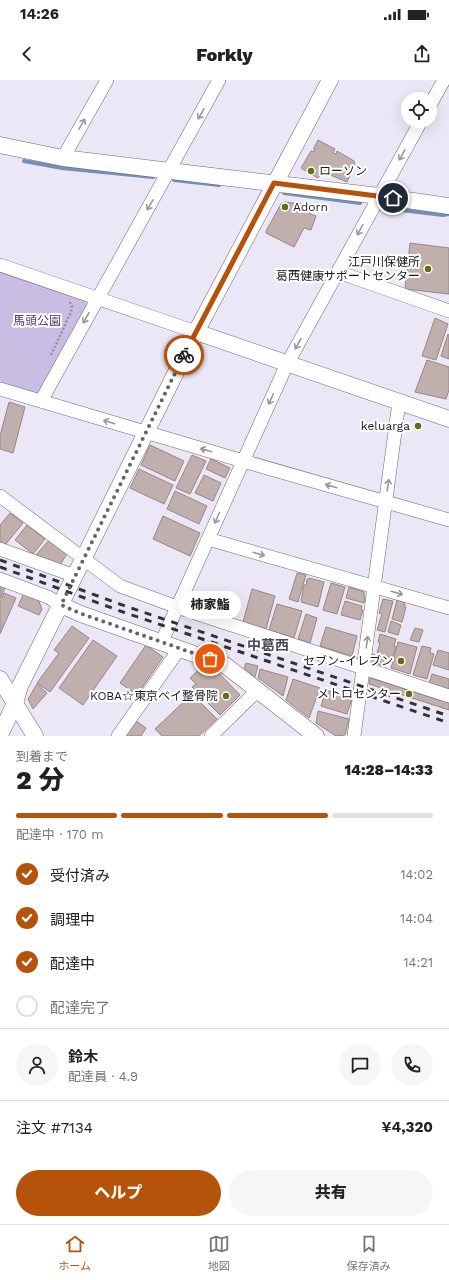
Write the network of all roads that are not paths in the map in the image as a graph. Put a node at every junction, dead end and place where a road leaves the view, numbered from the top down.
1 (107, 80) edge
2 (219, 80) edge
3 (330, 80) edge
4 (444, 80) edge
5 (437, 92) edge
6 (417, 128) edge
7 (2, 147) edge
8 (63, 158) junction
9 (170, 171) junction
10 (274, 183) junction
11 (379, 196) junction
12 (449, 206) edge
13 (0, 265) edge
14 (338, 272) junction
15 (97, 299) junction
16 (449, 311) edge
17 (196, 332) junction
18 (287, 364) junction
19 (0, 389) edge
20 (41, 401) junction
21 (399, 402) junction
22 (449, 419) edge
23 (146, 433) junction
24 (243, 461) junction
25 (0, 496) edge
26 (386, 502) junction
27 (449, 520) edge
28 (208, 539) junction
29 (0, 549) edge
30 (83, 558) junction
31 (75, 576) junction
32 (0, 579) edge
33 (374, 586) junction
34 (61, 605) junction
35 (177, 607) junction
36 (449, 608) edge
37 (162, 641) junction
38 (180, 648) junction
39 (364, 667) junction
40 (0, 679) edge
41 (258, 690) junction
42 (449, 696) edge
43 (15, 703) junction
44 (0, 735) edge
45 (35, 736) edge
46 (118, 736) edge
47 (211, 736) edge
48 (316, 736) edge
49 (354, 736) edge

8 -> 1 street
2 -> 9 street
3 - 10 street
4 - 5 street
6 -> 11 street
7 - 8 street
8 - 9 street
9 - 10 street
9 -> 15 street
10 - 11 street
10 - 17 street
11 - 12 street
11 -> 14 street
13 - 15 street
14 - 16 street
14 -> 18 street
15 - 17 street
15 -> 20 street
17 - 18 street
17 - 23 street
18 - 21 street
18 -> 24 street
19 - 20 street
23 -> 20 street
21 - 22 street
26 -> 21 street
24 -> 23 street
23 - 30 street
26 -> 24 street
24 -> 28 street
25 - 30 street
26 - 27 street
26 - 33 street
28 -> 33 street
28 - 35 street
29 - 31 street
30 - 31 street
30 - 35 street
31 - 34 street
32 - 34 street
33 -> 36 street
39 -> 33 street
34 - 37 street
34 - 43 street
35 - 37 street
35 - 39 street
37 - 38 street
38 - 41 street
38 - 46 street
39 - 42 street
39 - 49 street
40 - 43 street
41 - 47 street
41 - 48 street
43 - 44 street
43 - 45 street

